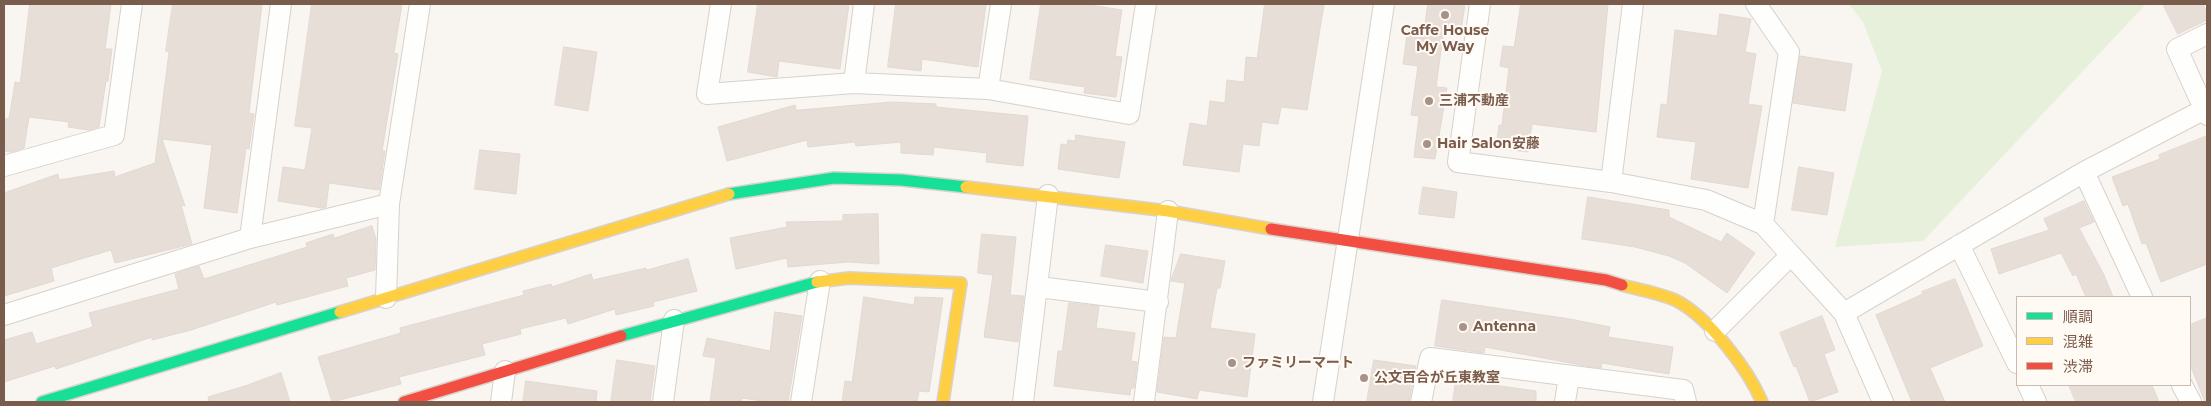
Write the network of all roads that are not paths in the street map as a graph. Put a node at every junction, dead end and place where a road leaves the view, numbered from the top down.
1 (132, 4) edge
2 (282, 4) edge
3 (420, 4) edge
4 (721, 4) edge
5 (864, 4) edge
6 (1001, 4) edge
7 (1146, 4) edge
8 (1384, 4) edge
9 (1480, 4) edge
10 (1634, 4) edge
11 (1756, 4) edge
12 (2207, 34) edge
13 (854, 83) junction
14 (988, 89) junction
15 (2206, 112) edge
16 (4, 166) edge
17 (2084, 172) junction
18 (1611, 182) junction
19 (1048, 195) junction
20 (389, 204) junction
21 (1168, 211) junction
22 (1763, 224) junction
23 (250, 238) junction
24 (1348, 242) junction
25 (1960, 245) junction
26 (1791, 255) junction
27 (820, 281) junction
28 (1038, 287) junction
29 (2142, 296) edge
30 (386, 298) junction
31 (1158, 302) junction
32 (1844, 313) junction
33 (4, 316) edge
34 (674, 320) junction
35 (1715, 331) junction
36 (2016, 361) edge
37 (505, 371) junction
38 (1569, 376) junction
39 (2028, 386) edge
40 (2183, 386) edge
41 (42, 402) edge
42 (404, 402) edge
43 (501, 402) edge
44 (663, 402) edge
45 (801, 402) edge
46 (943, 402) edge
47 (1023, 402) edge
48 (1144, 402) edge
49 (1323, 402) edge
50 (1422, 402) edge
51 (1566, 402) edge
52 (1686, 402) edge
53 (1762, 402) edge
54 (1883, 402) edge
55 (2036, 402) edge
56 (2191, 402) edge

1 - 16 street
2 - 23 street
3 - 20 street
4 - 13 street
5 - 13 street
6 - 14 street
7 - 14 street
8 - 24 street
9 - 18 street
10 - 18 street
11 - 22 street
12 - 15 street
13 - 14 street
15 - 17 street
17 - 25 street
17 - 29 street
18 - 22 street
19 - 21 street
19 - 28 street
19 - 30 street
20 - 23 street
20 - 30 street
21 - 24 street
21 - 31 street
22 - 26 street
23 - 33 street
24 - 35 street
24 - 49 street
25 - 32 street
25 - 36 street
26 - 32 street
26 - 35 street
27 - 34 street
27 - 45 street
27 - 46 street
28 - 31 street
28 - 47 street
30 - 41 street
31 - 48 street
32 - 54 street
34 - 37 street
34 - 44 street
35 - 53 street
37 - 42 street
37 - 43 street
38 - 50 street
38 - 51 street
38 - 52 street
39 - 55 street
40 - 56 street

